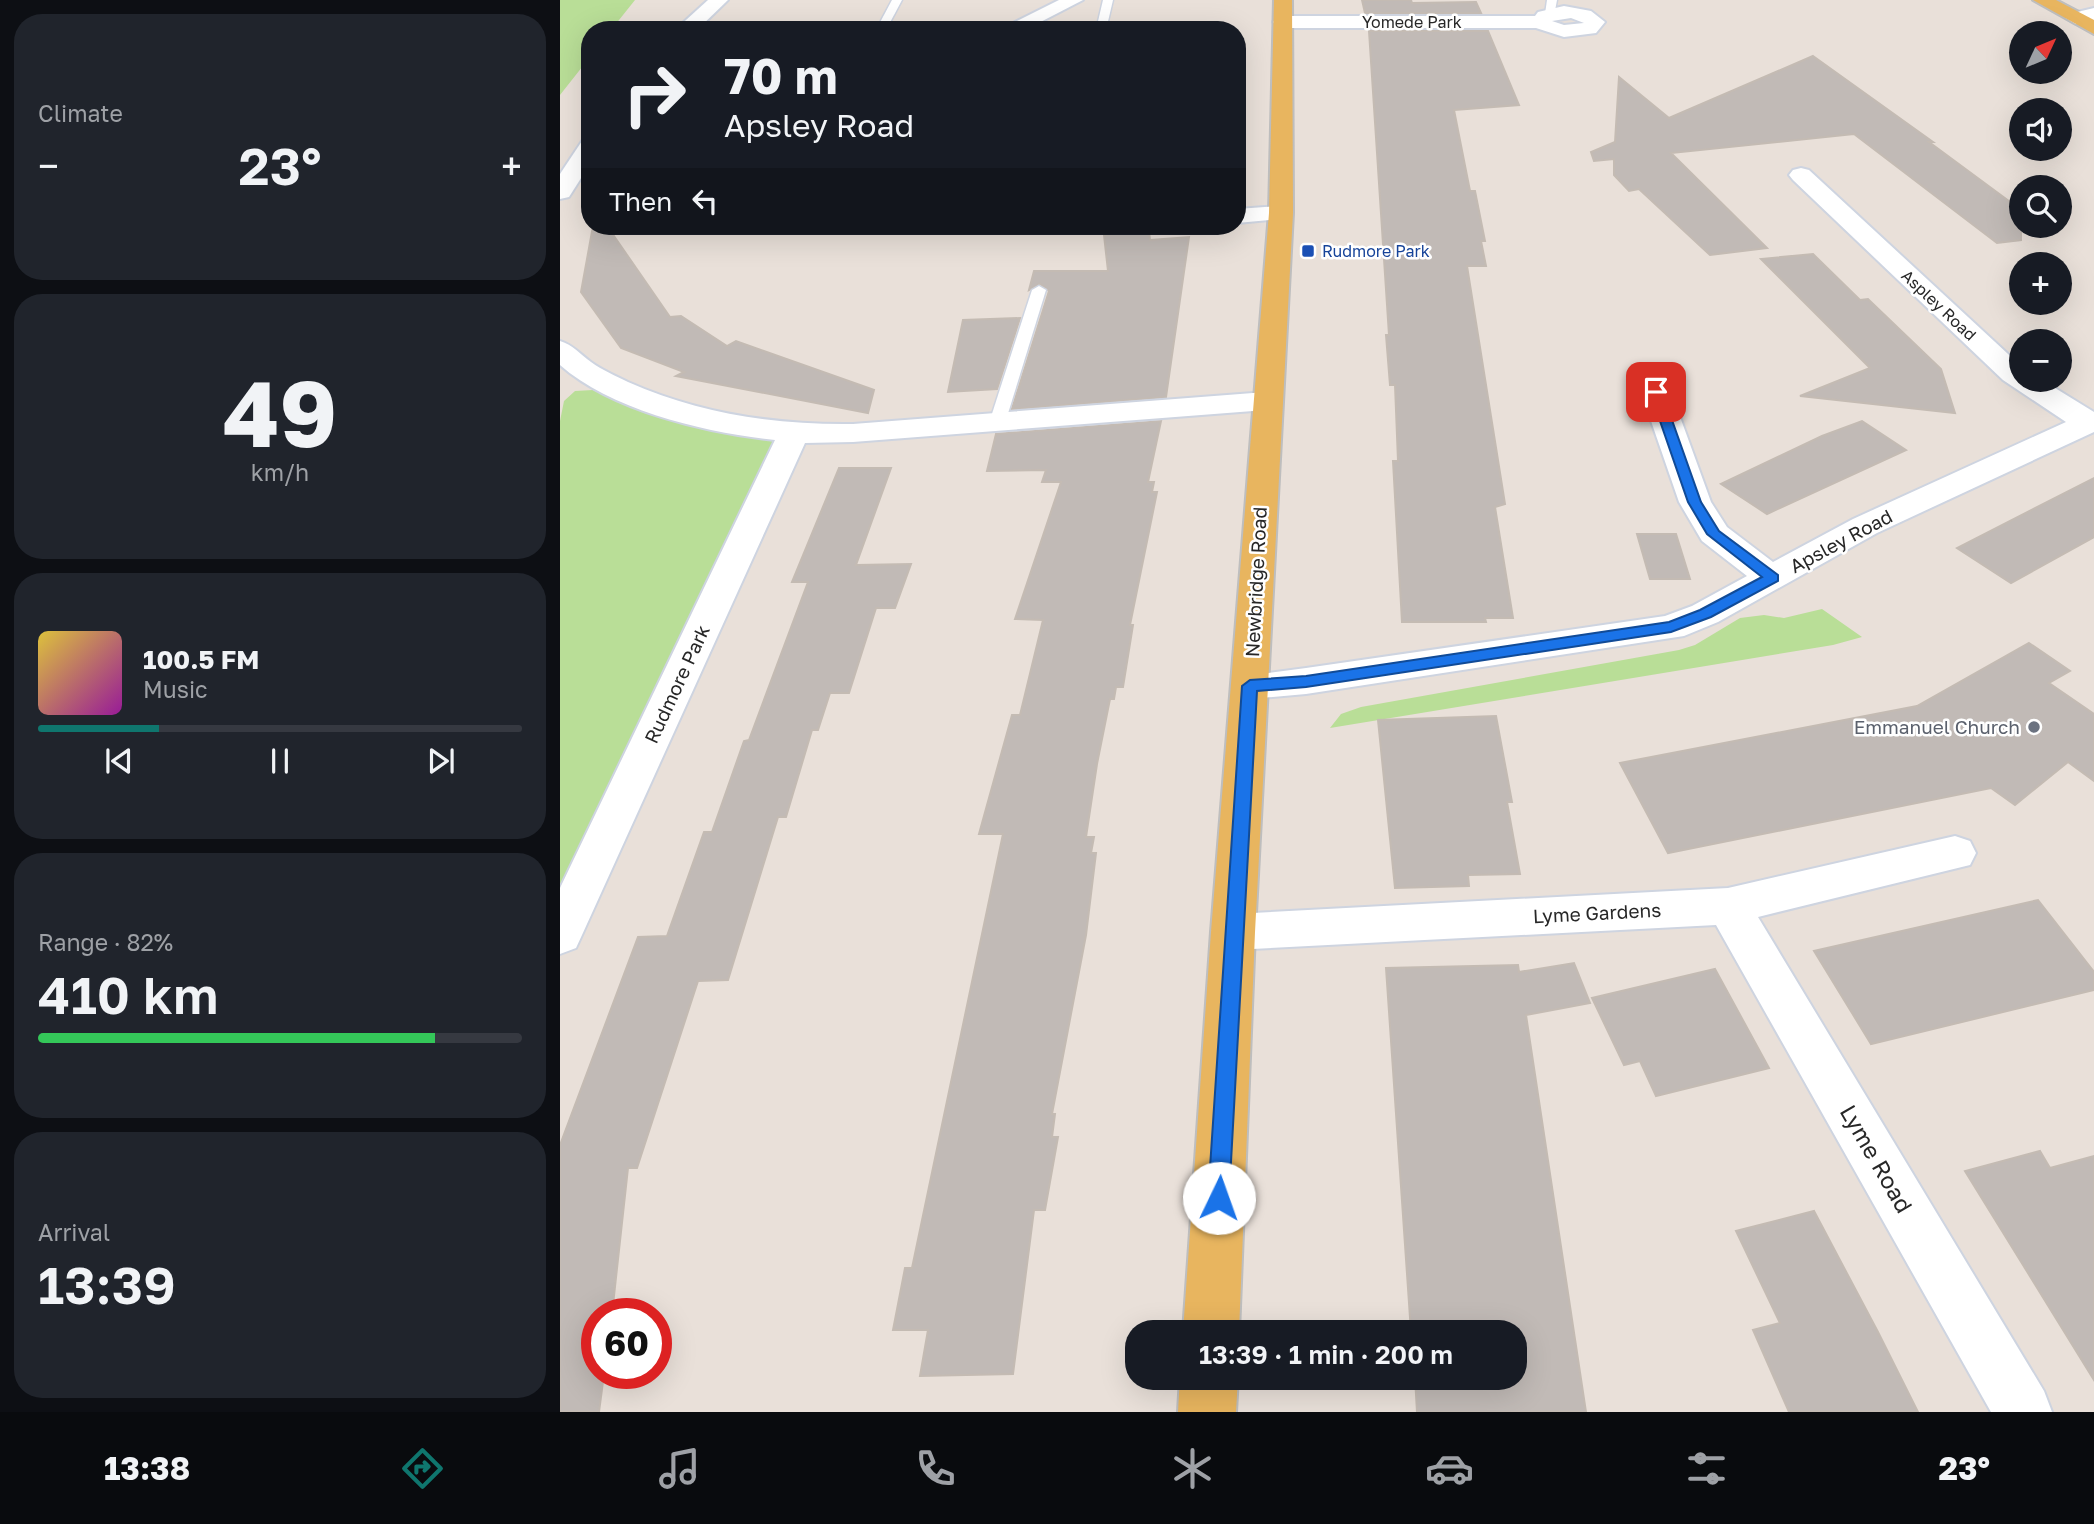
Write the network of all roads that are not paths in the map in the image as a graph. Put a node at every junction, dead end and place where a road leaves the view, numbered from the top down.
1 (719, 0) edge
2 (897, 0) edge
3 (1074, 0) edge
4 (1108, 0) edge
5 (2042, 0) edge
6 (1283, 11) edge
7 (1548, 12) edge
8 (2085, 16) edge
9 (695, 21) edge
10 (886, 21) edge
11 (1028, 21) edge
12 (1103, 21) edge
13 (2094, 28) edge
14 (581, 168) edge
15 (1801, 175) dead end
16 (560, 192) edge
17 (1281, 213) junction
18 (1246, 215) edge
19 (1039, 290) dead end
20 (563, 361) edge
21 (1656, 392) dead end
22 (1266, 401) junction
23 (998, 420) junction
24 (2091, 422) edge
25 (794, 433) junction
26 (1772, 578) junction
27 (1250, 686) junction
28 (1955, 853) dead end
29 (1728, 906) junction
30 (1233, 932) junction
31 (560, 934) edge
32 (1212, 1320) edge
33 (1208, 1390) edge
34 (1207, 1412) edge
35 (2023, 1412) edge

1 - 9 street
2 - 10 lane
3 - 11 street
4 - 12 lane
5 - 8 main road
6 - 7 street, Yomede Park
6 - 17 main road, Newbridge Road
8 - 13 main road
14 - 16 street
15 - 24 street, Aspley Road
17 - 18 street
17 - 22 main road, Newbridge Road
19 - 23 lane
20 - 25 street
21 - 26 street
22 - 23 street
22 - 27 main road, Newbridge Road
23 - 25 street
24 - 26 street, Apsley Road
25 - 31 street, Rudmore Park
26 - 27 street, Apsley Road
27 - 30 main road, Newbridge Road
28 - 29 street, Lyme Gardens
29 - 30 street, Lyme Gardens
29 - 35 street, Lyme Road
30 - 32 main road, Newbridge Road
33 - 34 main road

